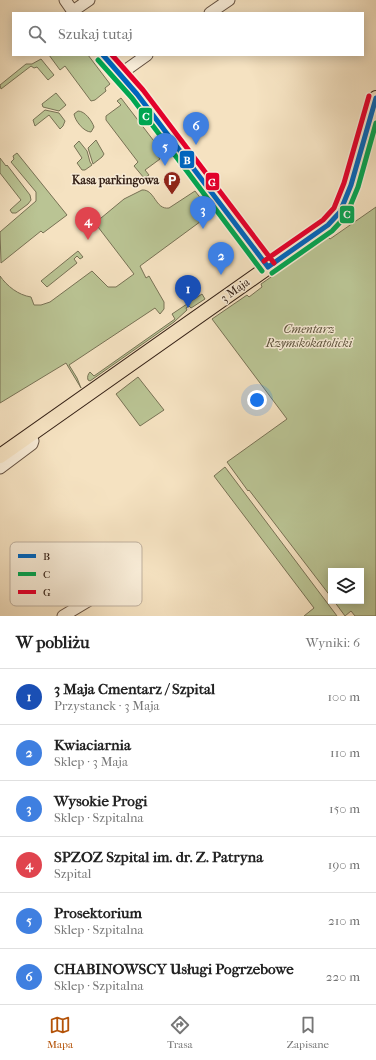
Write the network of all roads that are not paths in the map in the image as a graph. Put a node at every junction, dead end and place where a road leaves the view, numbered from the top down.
1 (65, 0) edge
2 (89, 0) edge
3 (229, 0) edge
4 (73, 12) edge
5 (211, 12) edge
6 (104, 56) edge
7 (147, 56) edge
8 (119, 75) junction
9 (376, 98) edge
10 (373, 119) edge
11 (268, 267) junction
12 (30, 435) junction
13 (0, 456) edge
14 (0, 468) edge
15 (79, 606) edge
16 (62, 616) edge

1 - 4 street
2 - 4 street
3 - 5 street
6 - 8 street
7 - 8 street
8 - 11 street
9 - 10 main road, 3 Maja
10 - 11 main road, 3 Maja
11 - 12 main road, 3 Maja
12 - 13 main road, 3 Maja
12 - 14 street
15 - 16 street

